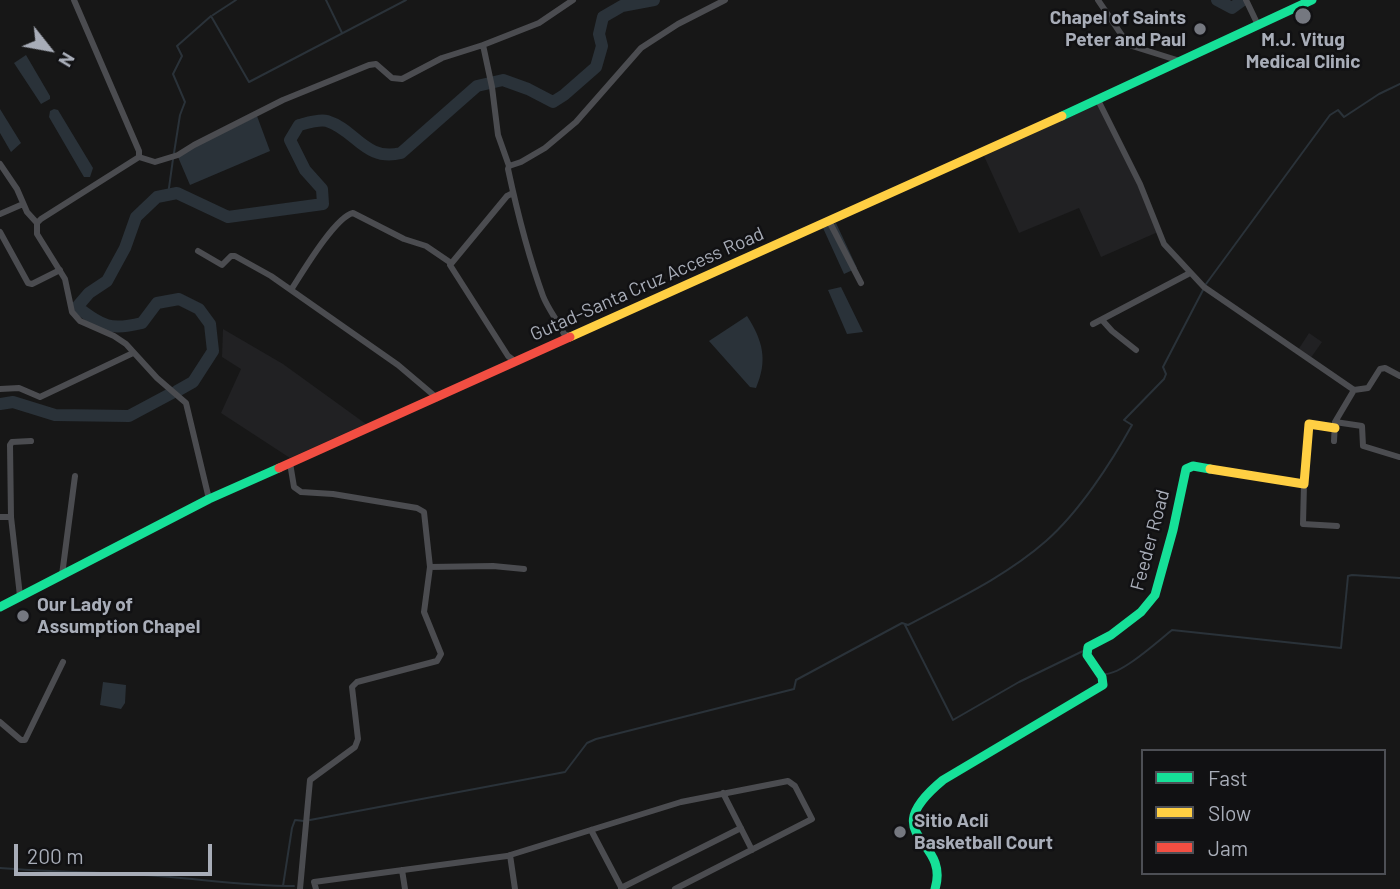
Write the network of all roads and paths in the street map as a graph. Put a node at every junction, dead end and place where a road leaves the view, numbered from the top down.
1 (74, 0) edge
2 (573, 0) edge
3 (725, 0) edge
4 (1098, 0) edge
5 (1306, 1) edge
6 (1247, 2) edge
7 (1258, 25) junction
8 (483, 47) junction
9 (1180, 61) junction
10 (1098, 100) junction
11 (139, 157) junction
12 (0, 164) edge
13 (509, 166) junction
14 (513, 192) junction
15 (23, 204) junction
16 (0, 214) edge
17 (829, 221) junction
18 (37, 223) junction
19 (0, 232) edge
20 (198, 251) dead end
21 (451, 263) junction
22 (60, 270) junction
23 (1190, 273) junction
24 (861, 283) dead end
25 (291, 290) junction
26 (1102, 320) junction
27 (1093, 324) dead end
28 (572, 337) junction
29 (1136, 350) dead end
30 (133, 352) junction
31 (516, 362) junction
32 (1400, 376) edge
33 (0, 389) edge
34 (1354, 390) junction
35 (437, 398) junction
36 (1335, 425) junction
37 (31, 441) dead end
38 (1334, 441) dead end
39 (1399, 457) edge
40 (290, 463) junction
41 (75, 476) dead end
42 (11, 484) junction
43 (1304, 484) junction
44 (0, 485) edge
45 (209, 499) junction
46 (0, 517) edge
47 (11, 517) junction
48 (1337, 526) dead end
49 (430, 567) junction
50 (524, 569) dead end
51 (62, 575) junction
52 (20, 597) junction
53 (0, 607) edge
54 (63, 662) dead end
55 (0, 722) edge
56 (723, 793) junction
57 (741, 828) junction
58 (591, 830) junction
59 (752, 850) junction
60 (510, 855) junction
61 (402, 870) junction
62 (622, 888) edge
63 (300, 889) edge
64 (316, 889) edge
65 (405, 889) edge
66 (515, 889) edge
67 (675, 889) edge
68 (935, 889) edge

1 - 11 street
2 - 8 street
3 - 13 street
4 - 9 street
5 - 7 main road, Gutad-Santa Cruz Access Road
6 - 7 street
7 - 9 main road, Gutad-Santa Cruz Access Road
8 - 11 street
8 - 13 street
9 - 10 main road, Gutad-Santa Cruz Access Road
10 - 17 main road, Gutad-Santa Cruz Access Road
10 - 23 street
11 - 18 street
12 - 15 street
13 - 14 street
14 - 21 street
14 - 28 street
15 - 16 street
15 - 18 street
17 - 24 street
17 - 28 main road, Gutad-Santa Cruz Access Road
18 - 22 street
19 - 22 street
20 - 25 street
21 - 25 street
21 - 31 street
22 - 30 street
23 - 26 street
23 - 34 street
25 - 35 street
26 - 27 street
26 - 29 street
28 - 31 main road, Gutad-Santa Cruz Access Road
30 - 33 street
30 - 45 street
31 - 35 main road, Gutad-Santa Cruz Access Road
32 - 34 street
34 - 36 street
35 - 40 main road, Gutad-Santa Cruz Access Road
36 - 38 street
36 - 39 street
36 - 43 main road
37 - 42 street
40 - 45 main road, Gutad-Santa Cruz Access Road
40 - 49 street
41 - 51 street
42 - 44 street
42 - 47 street
43 - 48 street
43 - 68 main road, Feeder Road
45 - 51 main road, Gutad-Santa Cruz Access Road
46 - 47 street
47 - 52 street
49 - 50 street
49 - 63 street
51 - 52 main road, Gutad-Santa Cruz Access Road
52 - 53 main road, Gutad-Santa Cruz Access Road
54 - 55 street
56 - 57 street
56 - 58 street
56 - 59 street
57 - 59 street
57 - 62 street
58 - 60 street
58 - 62 street
59 - 67 street
60 - 61 street
60 - 66 street
61 - 64 street
61 - 65 street

